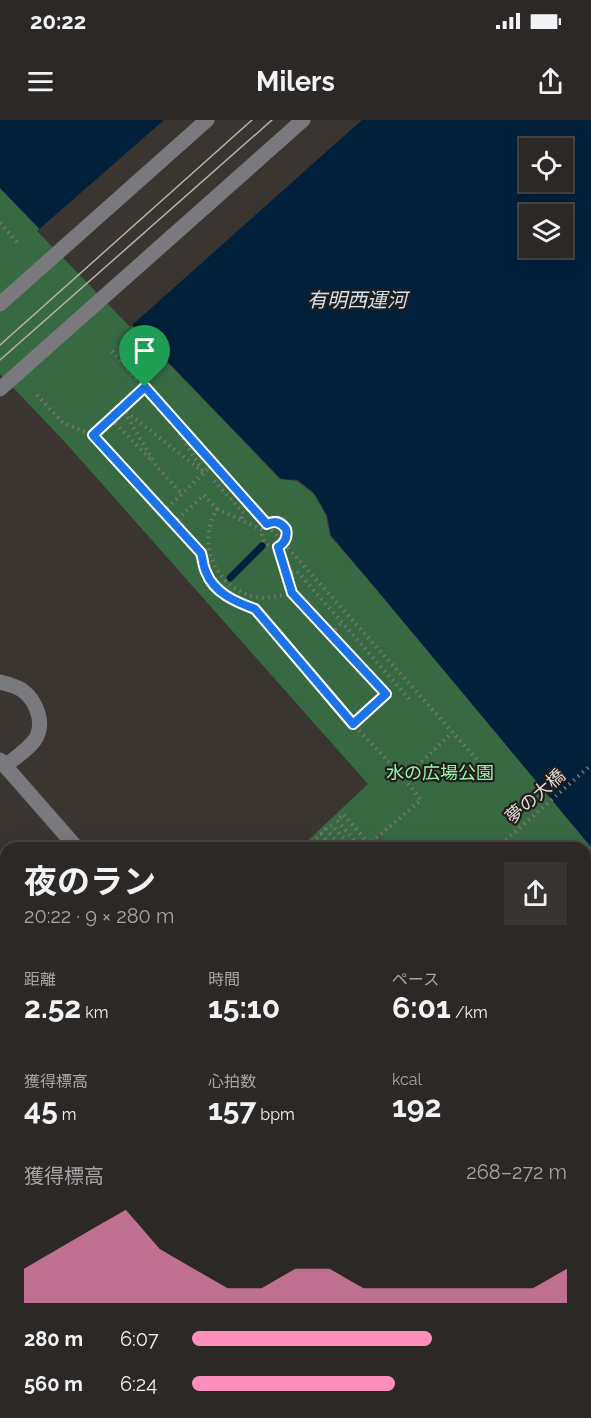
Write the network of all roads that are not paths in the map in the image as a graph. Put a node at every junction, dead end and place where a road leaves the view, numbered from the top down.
1 (207, 120) edge
2 (303, 120) edge
3 (0, 304) edge
4 (0, 389) edge
5 (0, 682) edge
6 (3, 763) edge
7 (72, 842) edge

1 - 3 street
2 - 4 street
5 - 6 street
6 - 7 street

